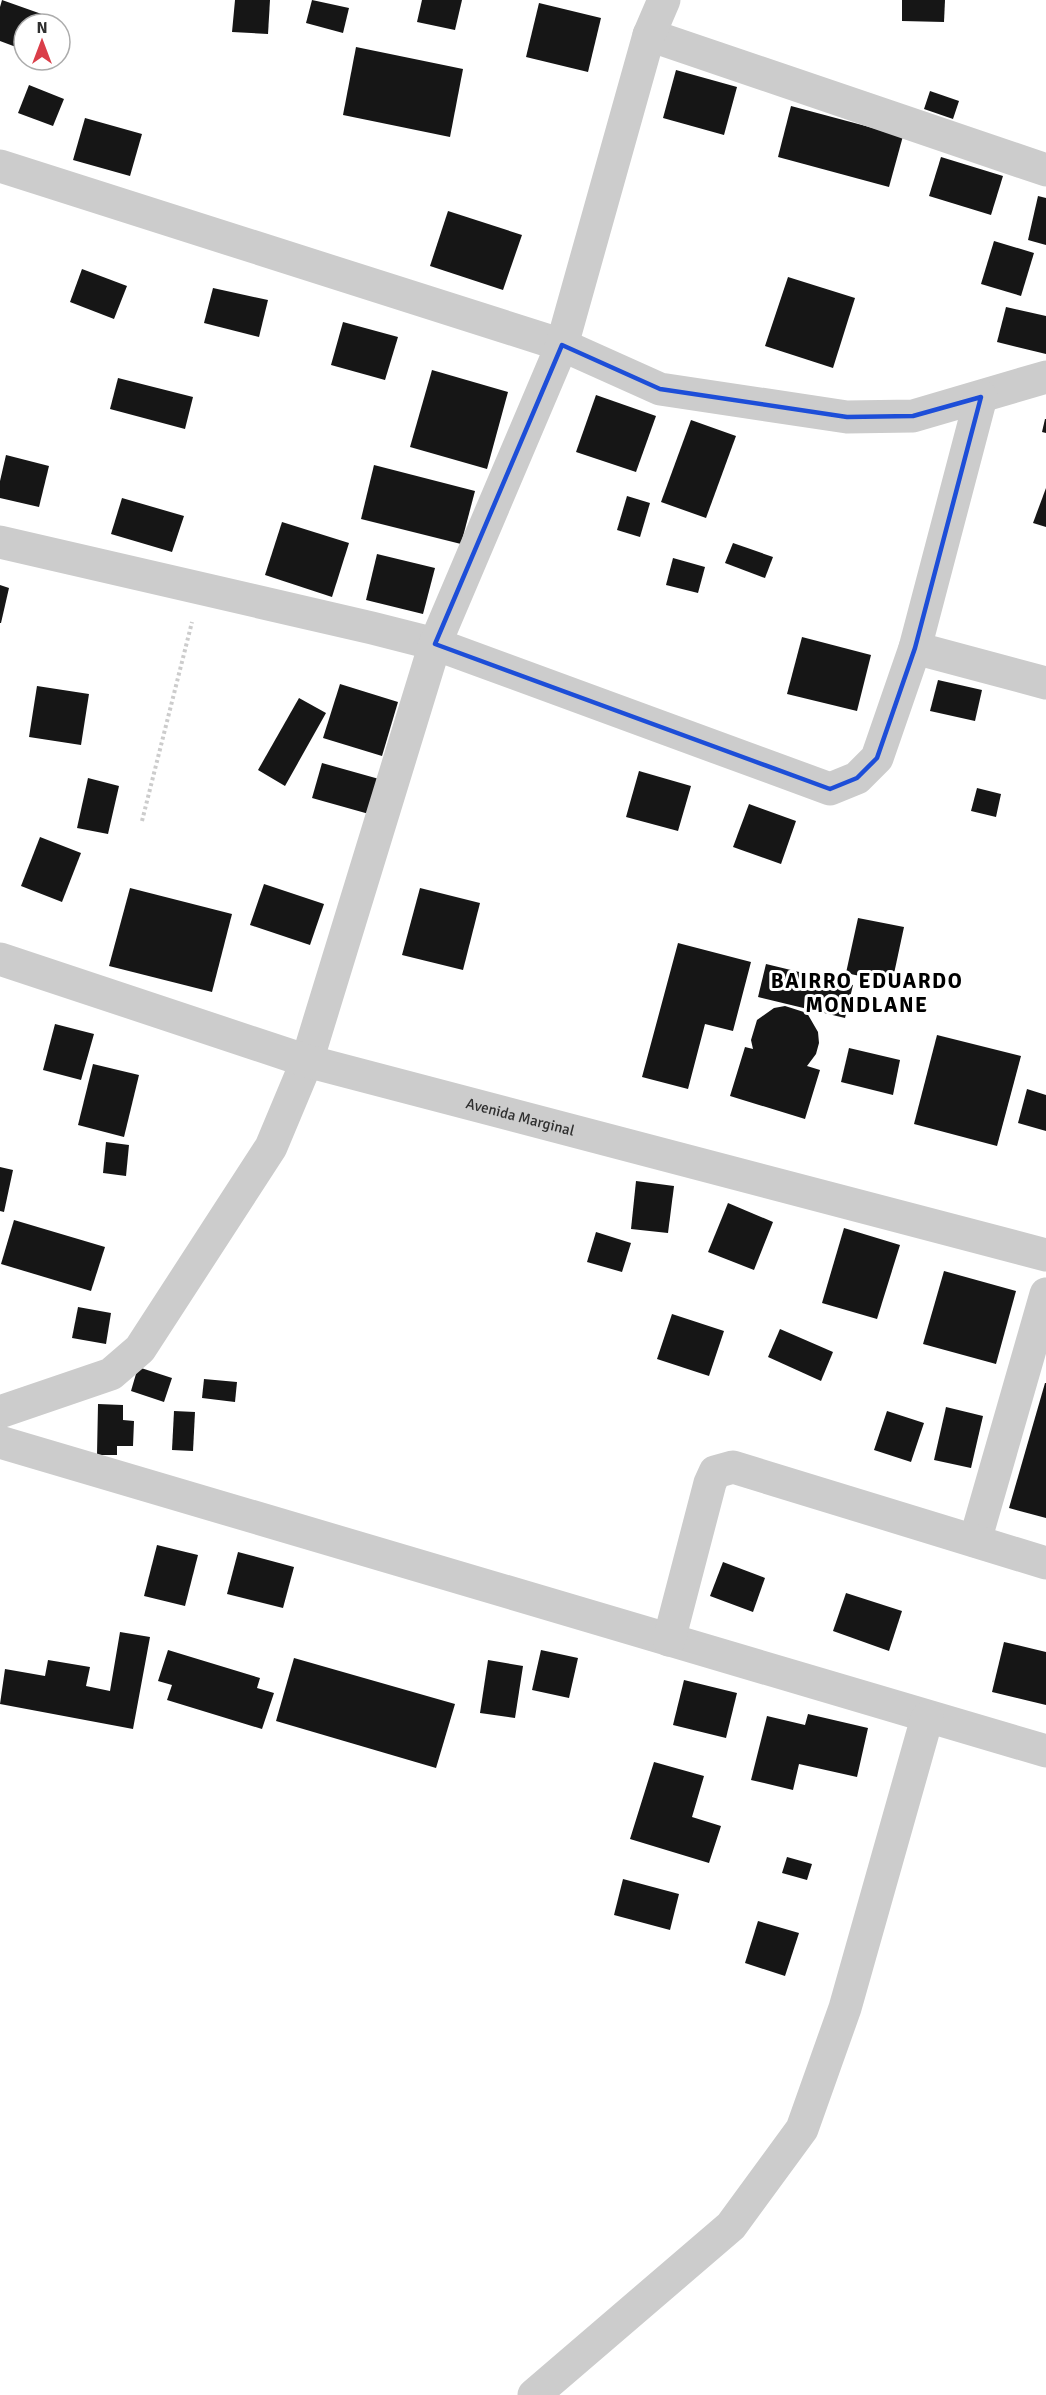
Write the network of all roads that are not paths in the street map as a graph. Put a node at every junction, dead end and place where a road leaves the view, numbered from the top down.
1 (664, 0) edge
2 (649, 35) junction
3 (0, 166) edge
4 (1046, 170) edge
5 (562, 345) junction
6 (1046, 377) edge
7 (981, 397) junction
8 (0, 542) edge
9 (435, 644) junction
10 (915, 648) junction
11 (1046, 682) edge
12 (0, 959) edge
13 (308, 1061) junction
14 (1046, 1255) edge
15 (1046, 1294) edge
16 (0, 1412) edge
17 (0, 1442) edge
18 (975, 1541) junction
19 (1046, 1563) edge
20 (669, 1640) junction
21 (927, 1718) junction
22 (1046, 1751) edge
23 (534, 2395) edge

1 - 2 street
2 - 4 street
2 - 5 street
3 - 5 street
5 - 7 street
5 - 9 street
6 - 7 street
7 - 10 street
8 - 9 street
9 - 10 street
9 - 13 street
10 - 11 street
12 - 13 street, Avenida Marginal
13 - 14 street, Avenida Marginal
13 - 16 street
15 - 18 street
17 - 20 street
18 - 19 street
18 - 20 street
20 - 21 street
21 - 22 street
21 - 23 street

